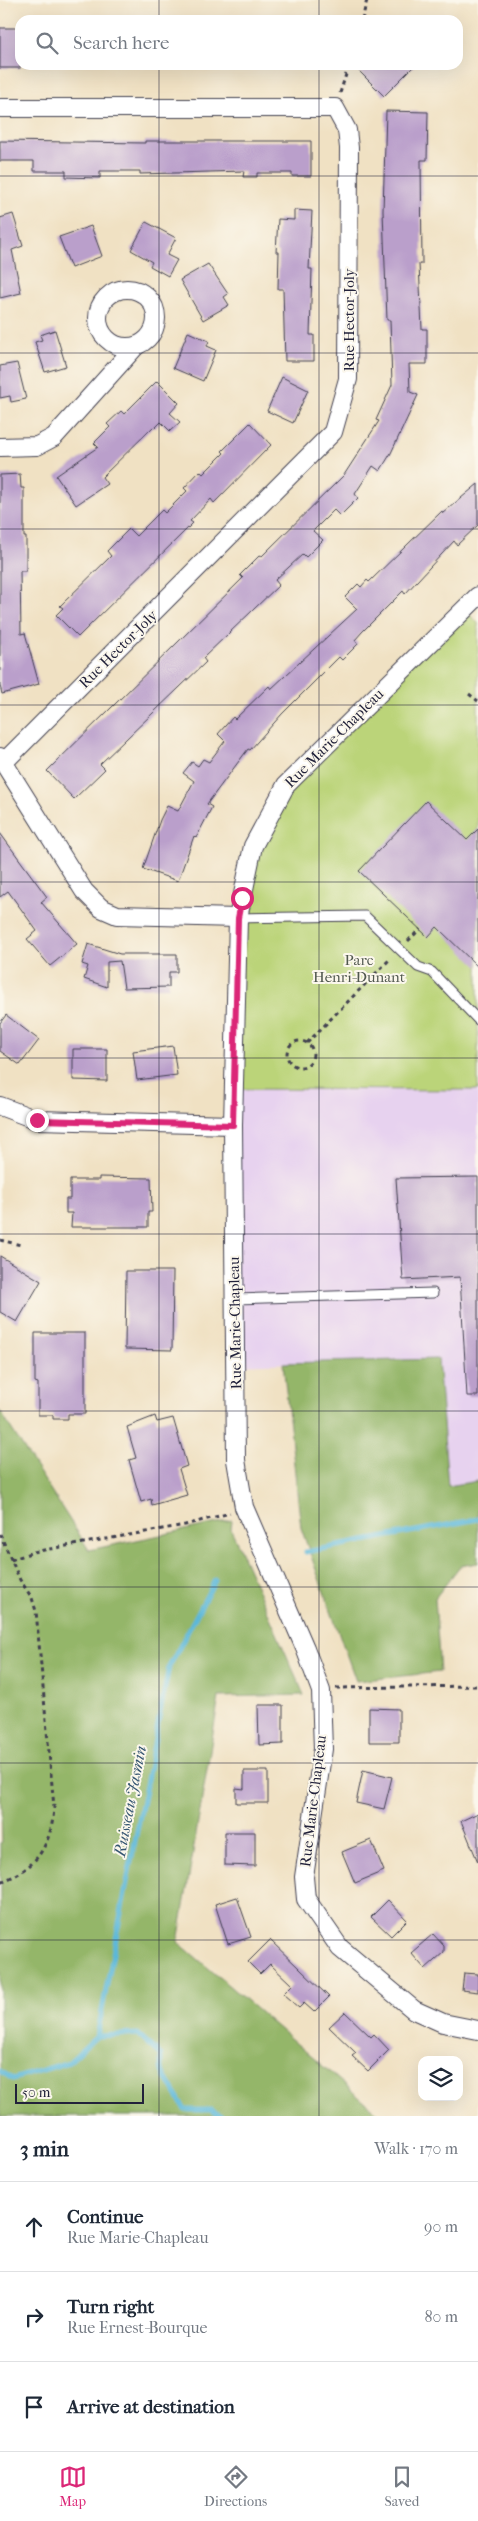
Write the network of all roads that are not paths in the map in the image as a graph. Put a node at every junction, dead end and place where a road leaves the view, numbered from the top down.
1 (0, 108) edge
2 (135, 347) dead end
3 (0, 447) edge
4 (478, 596) edge
5 (2, 760) edge
6 (238, 918) junction
7 (478, 1020) edge
8 (0, 1106) edge
9 (233, 1125) junction
10 (434, 1293) dead end
11 (235, 1299) junction
12 (478, 2030) edge

1 - 5 street, Rue Hector-Joly
2 - 3 street
4 - 6 street, Rue Marie-Chapleau
5 - 6 street, Rue Hector-Joly
6 - 7 lane
6 - 9 street, Rue Marie-Chapleau
8 - 9 street
9 - 11 street, Rue Marie-Chapleau
10 - 11 lane
11 - 12 street, Rue Marie-Chapleau

